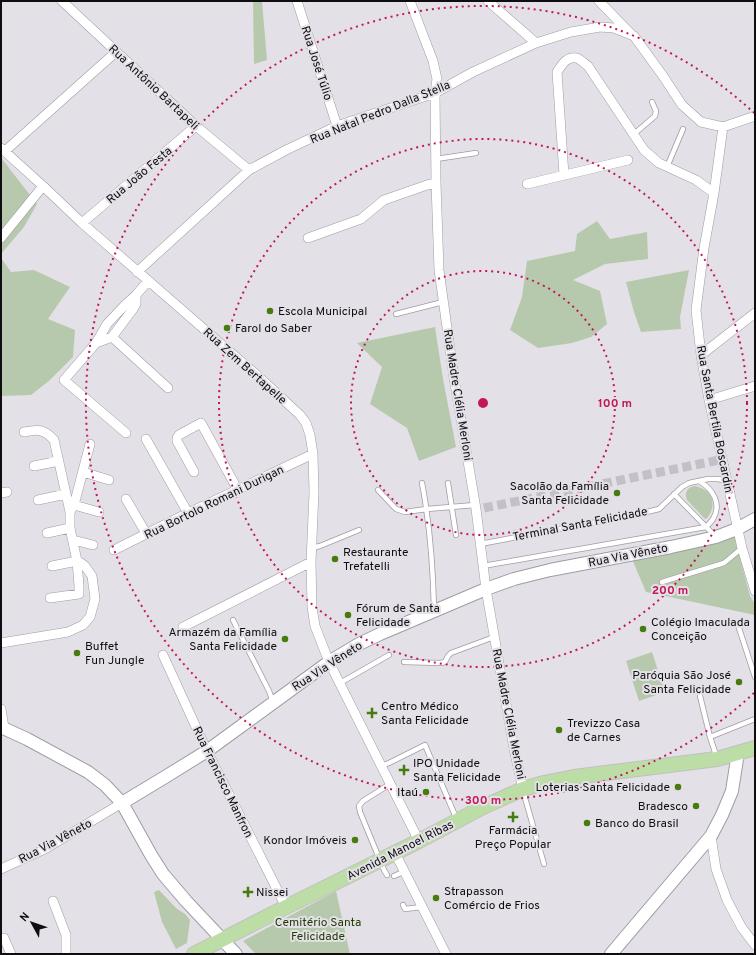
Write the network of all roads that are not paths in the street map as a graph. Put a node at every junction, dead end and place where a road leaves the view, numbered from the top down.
1 (62, 1) edge
2 (297, 1) edge
3 (410, 1) edge
4 (488, 1) edge
5 (599, 1) edge
6 (634, 36) junction
7 (536, 43) junction
8 (116, 52) junction
9 (435, 92) junction
10 (652, 102) dead end
11 (755, 116) edge
12 (196, 126) junction
13 (337, 126) junction
14 (723, 127) junction
15 (683, 128) dead end
16 (634, 134) junction
17 (3, 150) edge
18 (476, 152) dead end
19 (436, 159) junction
20 (628, 160) dead end
21 (666, 167) junction
22 (249, 170) junction
23 (564, 174) junction
24 (436, 183) junction
25 (527, 184) dead end
26 (43, 186) junction
27 (714, 193) junction
28 (82, 223) junction
29 (1, 238) edge
30 (308, 238) dead end
31 (137, 272) junction
32 (148, 281) junction
33 (136, 295) junction
34 (443, 302) junction
35 (755, 313) edge
36 (396, 314) dead end
37 (112, 337) junction
38 (96, 343) junction
39 (701, 355) junction
40 (755, 386) edge
41 (168, 388) dead end
42 (709, 400) junction
43 (24, 432) dead end
44 (126, 433) dead end
45 (146, 439) dead end
46 (90, 444) dead end
47 (313, 454) junction
48 (58, 461) junction
49 (34, 466) dead end
50 (83, 472) junction
51 (194, 472) dead end
52 (109, 480) dead end
53 (699, 481) junction
54 (727, 481) junction
55 (422, 483) dead end
56 (448, 483) dead end
57 (237, 490) junction
58 (378, 490) dead end
59 (66, 494) junction
60 (674, 494) junction
61 (126, 499) dead end
62 (38, 500) dead end
63 (452, 507) junction
64 (478, 508) junction
65 (72, 509) junction
66 (427, 509) junction
67 (99, 512) dead end
68 (188, 513) junction
69 (755, 519) edge
70 (706, 527) junction
71 (70, 528) junction
72 (738, 529) junction
73 (359, 530) dead end
74 (47, 533) dead end
75 (147, 535) junction
76 (456, 535) dead end
77 (716, 537) junction
78 (73, 540) junction
79 (480, 544) junction
80 (93, 545) dead end
81 (312, 548) junction
82 (742, 548) junction
83 (114, 550) dead end
84 (77, 561) junction
85 (311, 562) junction
86 (52, 566) dead end
87 (483, 566) junction
88 (662, 582) dead end
89 (486, 589) junction
90 (755, 591) edge
91 (50, 598) dead end
92 (434, 611) junction
93 (233, 620) dead end
94 (737, 622) dead end
95 (183, 627) dead end
96 (494, 637) junction
97 (1, 643) edge
98 (163, 655) dead end
99 (389, 655) dead end
100 (329, 662) junction
101 (404, 662) dead end
102 (755, 677) edge
103 (340, 683) junction
104 (700, 696) dead end
105 (273, 702) junction
106 (1, 708) edge
107 (755, 719) edge
108 (2, 728) edge
109 (710, 737) junction
110 (755, 748) edge
111 (206, 750) junction
112 (738, 753) junction
113 (717, 759) junction
114 (381, 766) junction
115 (390, 784) junction
116 (523, 789) junction
117 (122, 803) junction
118 (458, 821) junction
119 (711, 836) junction
120 (419, 841) junction
121 (395, 853) junction
122 (380, 860) junction
123 (544, 864) dead end
124 (1, 870) edge
125 (403, 872) junction
126 (387, 875) dead end
127 (394, 876) dead end
128 (53, 901) dead end
129 (403, 904) dead end
130 (286, 907) junction
131 (422, 907) junction
132 (4, 938) dead end
133 (222, 940) junction
134 (755, 945) edge
135 (11, 954) edge
136 (66, 954) edge
137 (194, 954) edge
138 (236, 954) edge
139 (446, 954) edge
140 (611, 954) edge

1 - 8 street, Rua Antônio Bartapeli
2 - 13 street, Rua José Túlio
3 - 9 street, Rua Madre Clélia Merloni
4 - 7 street
5 - 6 street
6 - 7 street, Rua Natal Pedro Dalla Stella
6 - 14 street
7 - 9 street, Rua Natal Pedro Dalla Stella
8 - 12 street, Rua Antônio Bartapeli
8 - 17 street
9 - 13 street, Rua Natal Pedro Dalla Stella
9 - 19 street, Rua Madre Clélia Merloni
10 - 16 lane
11 - 14 street
12 - 22 street, Rua Antônio Bartapeli
12 - 28 street, Rua João Festa
13 - 22 street, Rua Natal Pedro Dalla Stella
14 - 27 street, Rua Santa Bertila Boscardin
15 - 21 lane
16 - 21 street
16 - 23 street
17 - 26 street, Rua Zem Bertapelle
18 - 19 lane
19 - 24 street, Rua Madre Clélia Merloni
20 - 23 street
21 - 27 street
22 - 31 street, Rua Natal Pedro Dalla Stella
23 - 25 street
24 - 30 street
24 - 34 street, Rua Madre Clélia Merloni
26 - 28 street, Rua Zem Bertapelle
26 - 29 street
27 - 39 street, Rua Santa Bertila Boscardin
28 - 31 street, Rua Zem Bertapelle
31 - 32 street, Rua Zem Bertapelle
32 - 33 street
32 - 47 street, Rua Zem Bertapelle
33 - 37 street
33 - 38 street
34 - 36 lane
34 - 64 street, Rua Madre Clélia Merloni
35 - 39 street
37 - 38 street
37 - 41 street
38 - 44 street
39 - 42 street, Rua Santa Bertila Boscardin
40 - 42 street
42 - 54 street, Rua Santa Bertila Boscardin
43 - 48 street
45 - 68 street
46 - 50 street
47 - 57 street, Rua Bortolo Romani Durigan
47 - 81 street, Rua Zem Bertapelle
48 - 49 street
48 - 59 street
50 - 52 street
50 - 65 street
51 - 57 street
53 - 54 lane, Terminal Santa Felicidade
53 - 60 lane, Terminal Santa Felicidade
53 - 70 lane
54 - 72 street, Rua Santa Bertila Boscardin
55 - 66 lane
56 - 63 lane
57 - 68 street, Rua Bortolo Romani Durigan
58 - 66 lane
59 - 62 street
59 - 65 street
60 - 70 lane
60 - 79 lane, Terminal Santa Felicidade
61 - 75 street
63 - 64 lane
63 - 66 lane
63 - 76 lane
64 - 79 street, Rua Madre Clélia Merloni
65 - 67 street
65 - 71 street
66 - 92 lane
68 - 75 street, Rua Bortolo Romani Durigan
69 - 72 main road, Rua Via Vêneto
70 - 77 lane
70 - 87 lane, Terminal Santa Felicidade
71 - 74 street
71 - 78 street
72 - 77 main road, Rua Via Vêneto
72 - 82 street, Rua Santa Bertila Boscardin
73 - 81 lane
75 - 83 street, Rua Bortolo Romani Durigan
77 - 89 main road, Rua Via Vêneto
78 - 80 street
78 - 84 street
79 - 87 street, Rua Madre Clélia Merloni
81 - 85 street, Rua Zem Bertapelle
82 - 88 lane
82 - 90 street, Rua Santa Bertila Boscardin
84 - 86 street
84 - 91 street
84 - 97 street
85 - 95 street
85 - 100 street, Rua Zem Bertapelle
87 - 89 street, Rua Madre Clélia Merloni
89 - 92 main road, Rua Via Vêneto
89 - 96 street, Rua Madre Clélia Merloni
92 - 100 main road, Rua Via Vêneto
93 - 105 lane
94 - 102 lane
96 - 101 lane
96 - 116 street, Rua Madre Clélia Merloni
98 - 111 street, Rua Francisco Manfron
99 - 103 lane
100 - 103 street, Rua Zem Bertapelle
100 - 105 main road, Rua Via Vêneto
103 - 114 street, Rua Zem Bertapelle
104 - 109 lane
105 - 111 main road, Rua Via Vêneto
106 - 108 street
107 - 109 lane
108 - 117 main road
109 - 113 lane
110 - 112 main road, Avenida Manoel Ribas
111 - 117 main road, Rua Via Vêneto
111 - 130 street, Rua Francisco Manfron
112 - 113 main road, Avenida Manoel Ribas
112 - 119 main road
113 - 116 main road, Avenida Manoel Ribas
114 - 115 street, Rua Zem Bertapelle
114 - 118 lane
115 - 120 street, Rua Zem Bertapelle
115 - 122 lane
116 - 118 main road, Avenida Manoel Ribas
116 - 123 lane
117 - 124 street, Rua Via Vêneto
117 - 133 main road
118 - 120 main road, Avenida Manoel Ribas
119 - 134 street
119 - 140 main road
120 - 121 main road, Avenida Manoel Ribas
121 - 122 main road, Avenida Manoel Ribas
121 - 125 street
122 - 126 lane
122 - 130 main road, Avenida Manoel Ribas
125 - 127 lane
125 - 131 street
128 - 136 street
129 - 131 lane
130 - 133 main road, Avenida Manoel Ribas
131 - 139 street
132 - 135 street
133 - 137 main road, Avenida Manoel Ribas
133 - 138 main road

